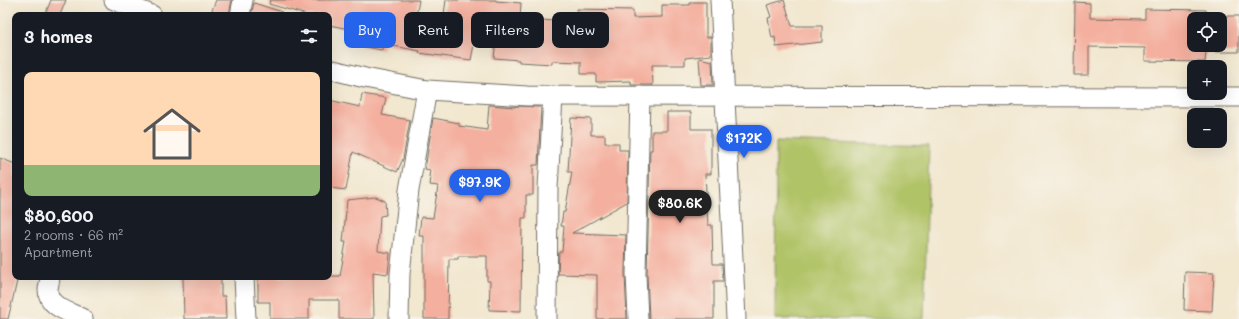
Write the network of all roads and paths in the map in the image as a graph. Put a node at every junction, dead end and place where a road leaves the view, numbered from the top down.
1 (243, 0) edge
2 (720, 0) edge
3 (122, 7) edge
4 (141, 12) edge
5 (241, 12) edge
6 (332, 70) edge
7 (427, 90) junction
8 (553, 96) junction
9 (640, 96) junction
10 (726, 97) junction
11 (1239, 97) edge
12 (50, 280) edge
13 (244, 280) edge
14 (83, 319) edge
15 (246, 319) edge
16 (399, 319) edge
17 (547, 319) edge
18 (638, 319) edge
19 (736, 319) edge

1 - 5 street
2 - 10 street
3 - 4 street
6 - 7 street
7 - 8 street
7 - 16 street
8 - 9 street
8 - 17 street
9 - 10 street
9 - 18 street
10 - 11 street
10 - 19 street
12 - 14 street
13 - 15 street

